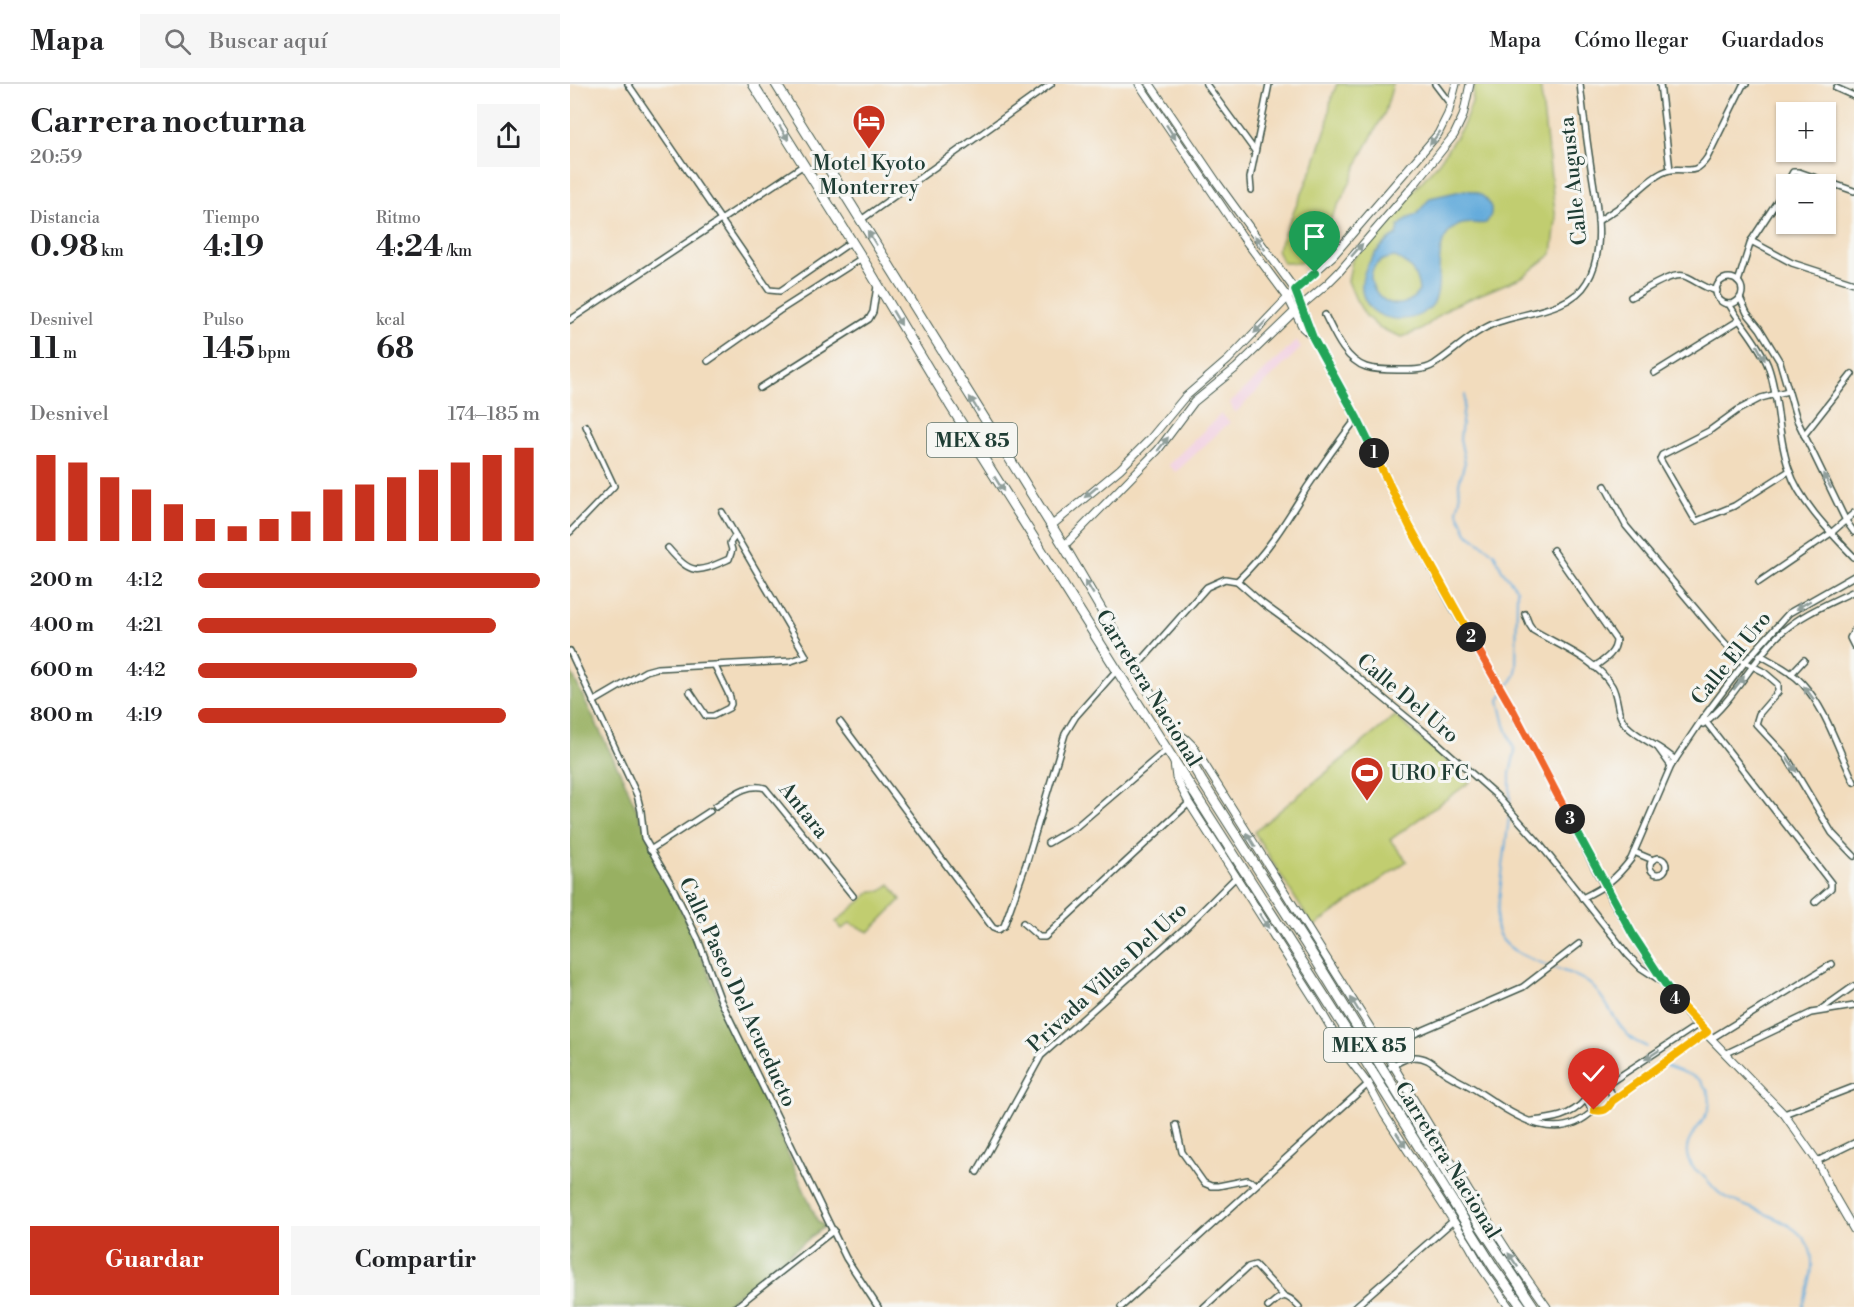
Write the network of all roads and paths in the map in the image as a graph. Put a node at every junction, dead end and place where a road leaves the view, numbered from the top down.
1 (628, 84) edge
2 (753, 84) edge
3 (776, 84) edge
4 (1051, 84) edge
5 (1138, 84) edge
6 (1150, 84) edge
7 (1206, 84) edge
8 (1269, 84) edge
9 (1435, 84) edge
10 (1456, 84) edge
11 (1470, 84) edge
12 (1580, 84) edge
13 (1660, 84) edge
14 (1744, 84) edge
15 (1836, 88) dead end
16 (1854, 96) edge
17 (1451, 105) junction
18 (1255, 151) junction
19 (804, 165) junction
20 (1670, 170) junction
21 (1251, 190) dead end
22 (1854, 191) edge
23 (722, 220) junction
24 (861, 220) junction
25 (1598, 221) junction
26 (1751, 241) junction
27 (852, 242) junction
28 (861, 258) junction
29 (1328, 260) junction
30 (1339, 270) junction
31 (1738, 282) junction
32 (1854, 283) edge
33 (877, 284) junction
34 (1295, 290) junction
35 (1717, 291) junction
36 (1631, 297) dead end
37 (1287, 298) junction
38 (1740, 298) junction
39 (1729, 304) junction
40 (1298, 309) junction
41 (1325, 315) dead end
42 (570, 320) edge
43 (1738, 321) junction
44 (708, 361) dead end
45 (1654, 373) dead end
46 (1852, 374) dead end
47 (760, 388) dead end
48 (1788, 391) junction
49 (1775, 394) junction
50 (1357, 418) junction
51 (586, 426) dead end
52 (1804, 435) junction
53 (1120, 469) junction
54 (1789, 471) junction
55 (1129, 481) junction
56 (1605, 486) dead end
57 (722, 512) dead end
58 (1854, 513) edge
59 (1846, 521) junction
60 (1051, 526) junction
61 (570, 532) edge
62 (1854, 532) edge
63 (1831, 533) junction
64 (735, 536) junction
65 (1064, 546) junction
66 (668, 548) dead end
67 (1553, 550) dead end
68 (1853, 555) edge
69 (1854, 576) edge
70 (1237, 581) junction
71 (1759, 582) dead end
72 (1854, 591) edge
73 (1526, 614) dead end
74 (1852, 633) edge
75 (1854, 646) edge
76 (570, 651) edge
77 (1754, 652) junction
78 (1762, 656) junction
79 (1804, 660) dead end
80 (1745, 662) junction
81 (1774, 663) junction
82 (715, 666) junction
83 (1594, 666) junction
84 (1752, 666) junction
85 (1136, 667) junction
86 (1116, 671) junction
87 (1764, 672) junction
88 (1791, 674) junction
89 (690, 692) dead end
90 (593, 702) junction
91 (1704, 720) junction
92 (840, 722) dead end
93 (1172, 729) junction
94 (1657, 746) junction
95 (1166, 750) junction
96 (1675, 760) junction
97 (1174, 762) junction
98 (1671, 766) junction
99 (1854, 782) edge
100 (1189, 803) junction
101 (716, 806) dead end
102 (710, 811) dead end
103 (1048, 843) dead end
104 (650, 850) junction
105 (1634, 852) junction
106 (1854, 856) edge
107 (1653, 860) dead end
108 (1236, 877) junction
109 (1605, 887) junction
110 (853, 896) dead end
111 (1582, 898) junction
112 (1815, 902) dead end
113 (1023, 922) dead end
114 (1579, 944) dead end
115 (1832, 964) dead end
116 (1663, 982) junction
117 (1854, 986) edge
118 (1854, 1006) edge
119 (1819, 1011) junction
120 (1699, 1024) junction
121 (1709, 1035) junction
122 (1378, 1040) junction
123 (1382, 1048) junction
124 (1727, 1053) junction
125 (1349, 1059) junction
126 (1394, 1066) junction
127 (1368, 1084) junction
128 (1605, 1086) junction
129 (1854, 1087) edge
130 (1412, 1098) junction
131 (1587, 1099) junction
132 (1612, 1101) junction
133 (1594, 1110) junction
134 (1384, 1114) junction
135 (1784, 1114) junction
136 (1530, 1121) junction
137 (1176, 1125) dead end
138 (1854, 1143) edge
139 (1817, 1161) junction
140 (977, 1172) dead end
141 (1256, 1184) junction
142 (1453, 1221) junction
143 (834, 1230) junction
144 (1854, 1230) edge
145 (1284, 1296) junction
146 (1123, 1306) edge
147 (736, 1307) edge
148 (878, 1307) edge
149 (1204, 1307) edge
150 (1268, 1307) edge
151 (1299, 1307) edge
152 (1355, 1307) edge
153 (1509, 1307) edge
154 (1522, 1307) edge
155 (1534, 1307) edge
156 (1547, 1307) edge

1 - 23 street
2 -> 19 highway, Carretera Nacional / MEX 85
3 - 24 highway, Carretera Nacional / MEX 85
4 - 24 street
5 -> 37 street
34 -> 6 street
7 - 18 street
8 - 18 street
9 - 17 street
10 - 17 street
30 -> 11 street
12 - 25 street, Calle Augusta
13 - 20 street
14 - 20 street
15 - 16 street
17 -> 29 street
18 - 21 street
19 - 23 street
19 - 27 highway, Carretera Nacional / MEX 85
20 - 25 street
22 - 26 street
23 - 27 street
23 - 42 street
60 -> 24 highway, Carretera Nacional / MEX 85
25 - 41 street, Calle Augusta
26 - 31 street
26 - 32 street
27 - 28 highway, Carretera Nacional / MEX 85
28 - 33 highway, Carretera Nacional / MEX 85
28 - 44 street
29 - 30 street
29 - 34 street
30 - 40 street
31 - 35 street
31 - 38 street
33 - 47 street
33 -> 86 highway, Carretera Nacional / MEX 85
34 - 37 street
34 - 40 street
35 - 36 street
35 - 39 street
37 - 40 street
37 -> 53 street
38 - 39 street
38 - 48 street
39 - 43 street
40 - 50 street
55 -> 40 street
43 - 45 street
43 -> 49 street
46 - 52 street
48 - 49 street
48 - 52 street
49 - 54 street
49 - 54 street
50 - 70 street
50 - 109 street
51 - 61 street
59 -> 52 street
53 - 55 street
53 -> 60 street
54 - 63 street
55 - 65 street
56 - 80 street
57 - 64 street
58 - 59 street
59 - 62 street
59 - 63 street
60 - 65 highway, Carretera Nacional / MEX 85
63 - 68 street
63 - 71 street
64 - 66 street
64 - 82 street
85 -> 65 highway, Carretera Nacional / MEX 85
67 - 83 street
69 -> 77 street, Calle El Uro
70 - 85 street
70 - 111 street, Calle Del Uro
72 - 78 street, Calle El Uro
73 - 83 street
74 - 75 street
76 - 90 street, Calle Paseo Del Acueducto
77 - 78 street
77 - 80 street, Calle El Uro
78 - 81 street
78 - 84 street, Calle El Uro
79 - 88 street
80 - 84 street
80 - 91 street, Calle El Uro
81 - 87 street
81 - 88 street
82 - 89 street
82 - 90 street
83 - 94 street
84 - 87 street
91 -> 84 street, Calle El Uro
85 - 93 highway, Carretera Nacional / MEX 85
86 - 92 street
86 - 95 highway, Carretera Nacional / MEX 85
87 -> 106 street
99 -> 88 street
90 - 104 street, Calle Paseo Del Acueducto
91 - 96 street, Calle El Uro
91 - 112 street
122 -> 93 street, MEX 85
93 - 155 highway, Carretera Nacional / MEX 85, bridge
94 - 96 street
94 - 98 street
95 - 97 highway, Carretera Nacional / MEX 85
95 - 103 street
96 - 98 street, Calle El Uro
97 - 100 street, MEX 85
97 - 154 highway, Carretera Nacional / MEX 85, bridge
98 - 105 street, Calle El Uro
100 - 108 street, MEX 85
100 - 113 street
101 - 110 street, Antara
102 - 104 street
104 - 143 street, Calle Paseo Del Acueducto
105 - 107 street
105 - 109 street, Calle El Uro
108 -> 125 street, MEX 85
108 - 140 street, Privada Villas Del Uro
109 - 111 street, Calle El Uro
109 - 116 street
111 - 116 street, Calle Del Uro
114 - 123 street
115 - 121 street
116 - 120 street
117 - 119 street
118 - 119 street
119 - 124 street
120 - 121 street
120 -> 128 street
121 - 124 street
121 - 132 street
122 - 123 street, MEX 85
122 - 125 street, MEX 85
123 - 126 street, MEX 85
124 - 135 street
125 - 127 street, MEX 85
126 - 127 street, MEX 85
126 - 130 street, MEX 85
126 - 136 street
127 - 134 street, MEX 85
127 - 141 street
128 - 131 street
128 - 132 street
129 - 135 street
130 - 134 street, MEX 85
156 -> 130 street, MEX 85
131 - 133 street
131 - 136 street
132 - 133 street
133 - 136 street
134 -> 142 street, MEX 85
135 - 139 street
137 - 141 street
138 - 139 street
139 - 144 street
141 - 146 street
142 - 152 street
142 - 153 street, MEX 85
143 - 147 street
143 - 148 street, Calle Paseo Del Acueducto
145 - 149 street
145 - 150 street
145 - 151 street

